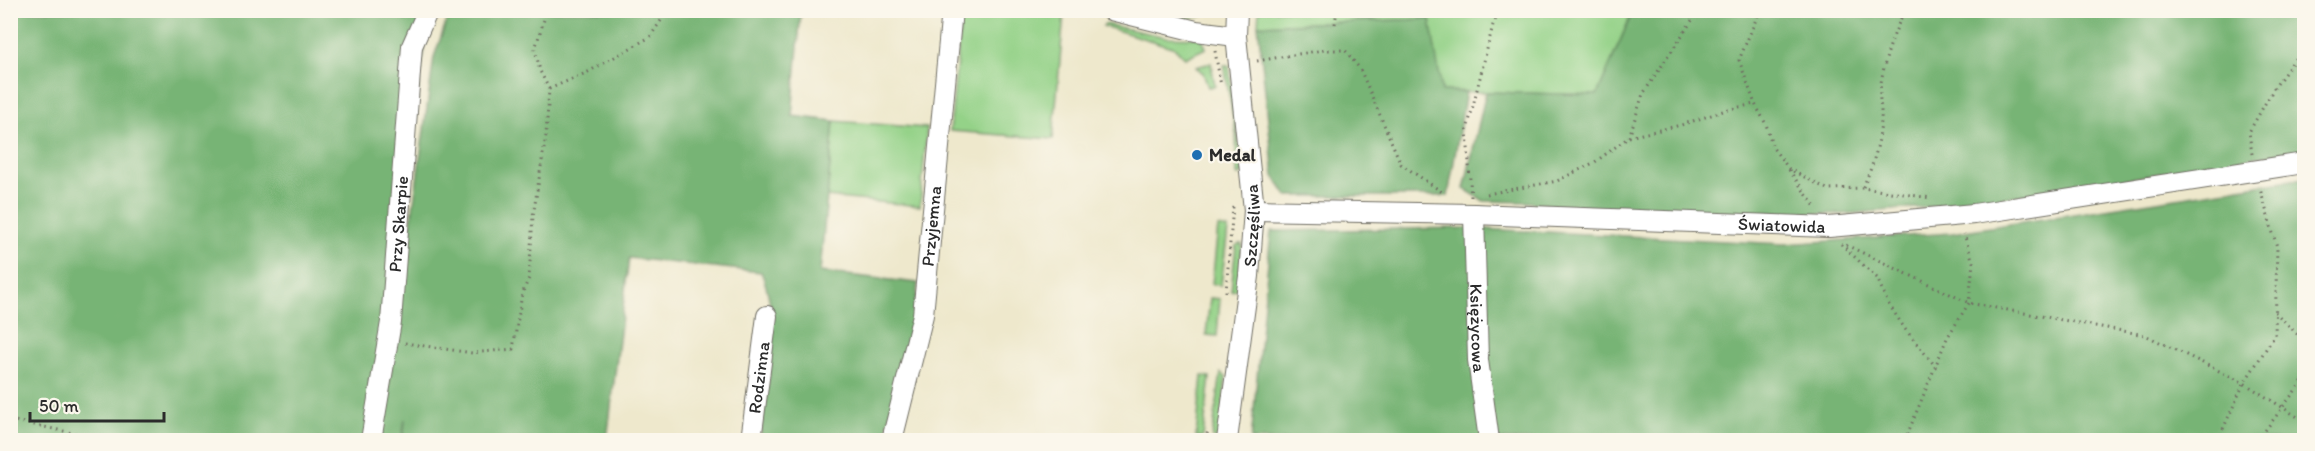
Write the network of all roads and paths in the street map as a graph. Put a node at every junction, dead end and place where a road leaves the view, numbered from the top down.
1 (428, 10) edge
2 (547, 10) edge
3 (668, 10) edge
4 (952, 10) edge
5 (1111, 10) edge
6 (1237, 10) edge
7 (1337, 10) edge
8 (1500, 10) edge
9 (1699, 10) edge
10 (1905, 10) edge
11 (1335, 24) dead end
12 (1236, 36) junction
13 (1214, 40) dead end
14 (2304, 46) edge
15 (1239, 64) junction
16 (1221, 87) dead end
17 (549, 89) junction
18 (1755, 104) dead end
19 (1629, 137) junction
20 (2304, 163) edge
21 (1789, 169) dead end
22 (2254, 171) junction
23 (1863, 188) dead end
24 (1447, 195) dead end
25 (1234, 201) dead end
26 (1472, 206) junction
27 (1254, 210) junction
28 (1829, 227) junction
29 (1226, 294) dead end
30 (2275, 312) junction
31 (767, 316) dead end
32 (2304, 336) edge
33 (388, 341) junction
34 (1936, 367) dead end
35 (2304, 379) edge
36 (2244, 383) junction
37 (2283, 406) junction
38 (1209, 419) dead end
39 (10, 420) edge
40 (2304, 421) edge
41 (107, 441) edge
42 (370, 441) edge
43 (751, 441) edge
44 (892, 441) edge
45 (1206, 441) edge
46 (1227, 441) edge
47 (1489, 441) edge
48 (2218, 441) edge
49 (2258, 441) edge

1 - 33 street, Przy Skarpie
2 - 17 path
3 - 17 path
4 - 44 street, Przyjemna
5 - 12 street
6 - 12 street, Szczęśliwa
7 - 11 path
8 - 26 path
9 - 19 path
10 - 23 path
12 - 15 street, Szczęśliwa
13 - 16 path
14 - 22 path
15 - 24 path
15 - 27 street, Szczęśliwa
17 - 33 path
18 - 19 path
19 - 26 path
20 - 22 street, Światowida
21 - 28 path
22 - 28 street, Światowida
22 - 30 path
25 - 29 path
26 - 27 street, Światowida
26 - 28 street, Światowida
26 - 47 street, Księżycowa
27 - 46 street, Szczęśliwa
30 - 32 path
30 - 36 path
31 - 43 street, Rodzinna
33 - 42 street, Przy Skarpie
34 - 36 path
35 - 37 path
36 - 37 path
36 - 48 path
37 - 40 path
37 - 49 path
38 - 45 path
39 - 41 path

